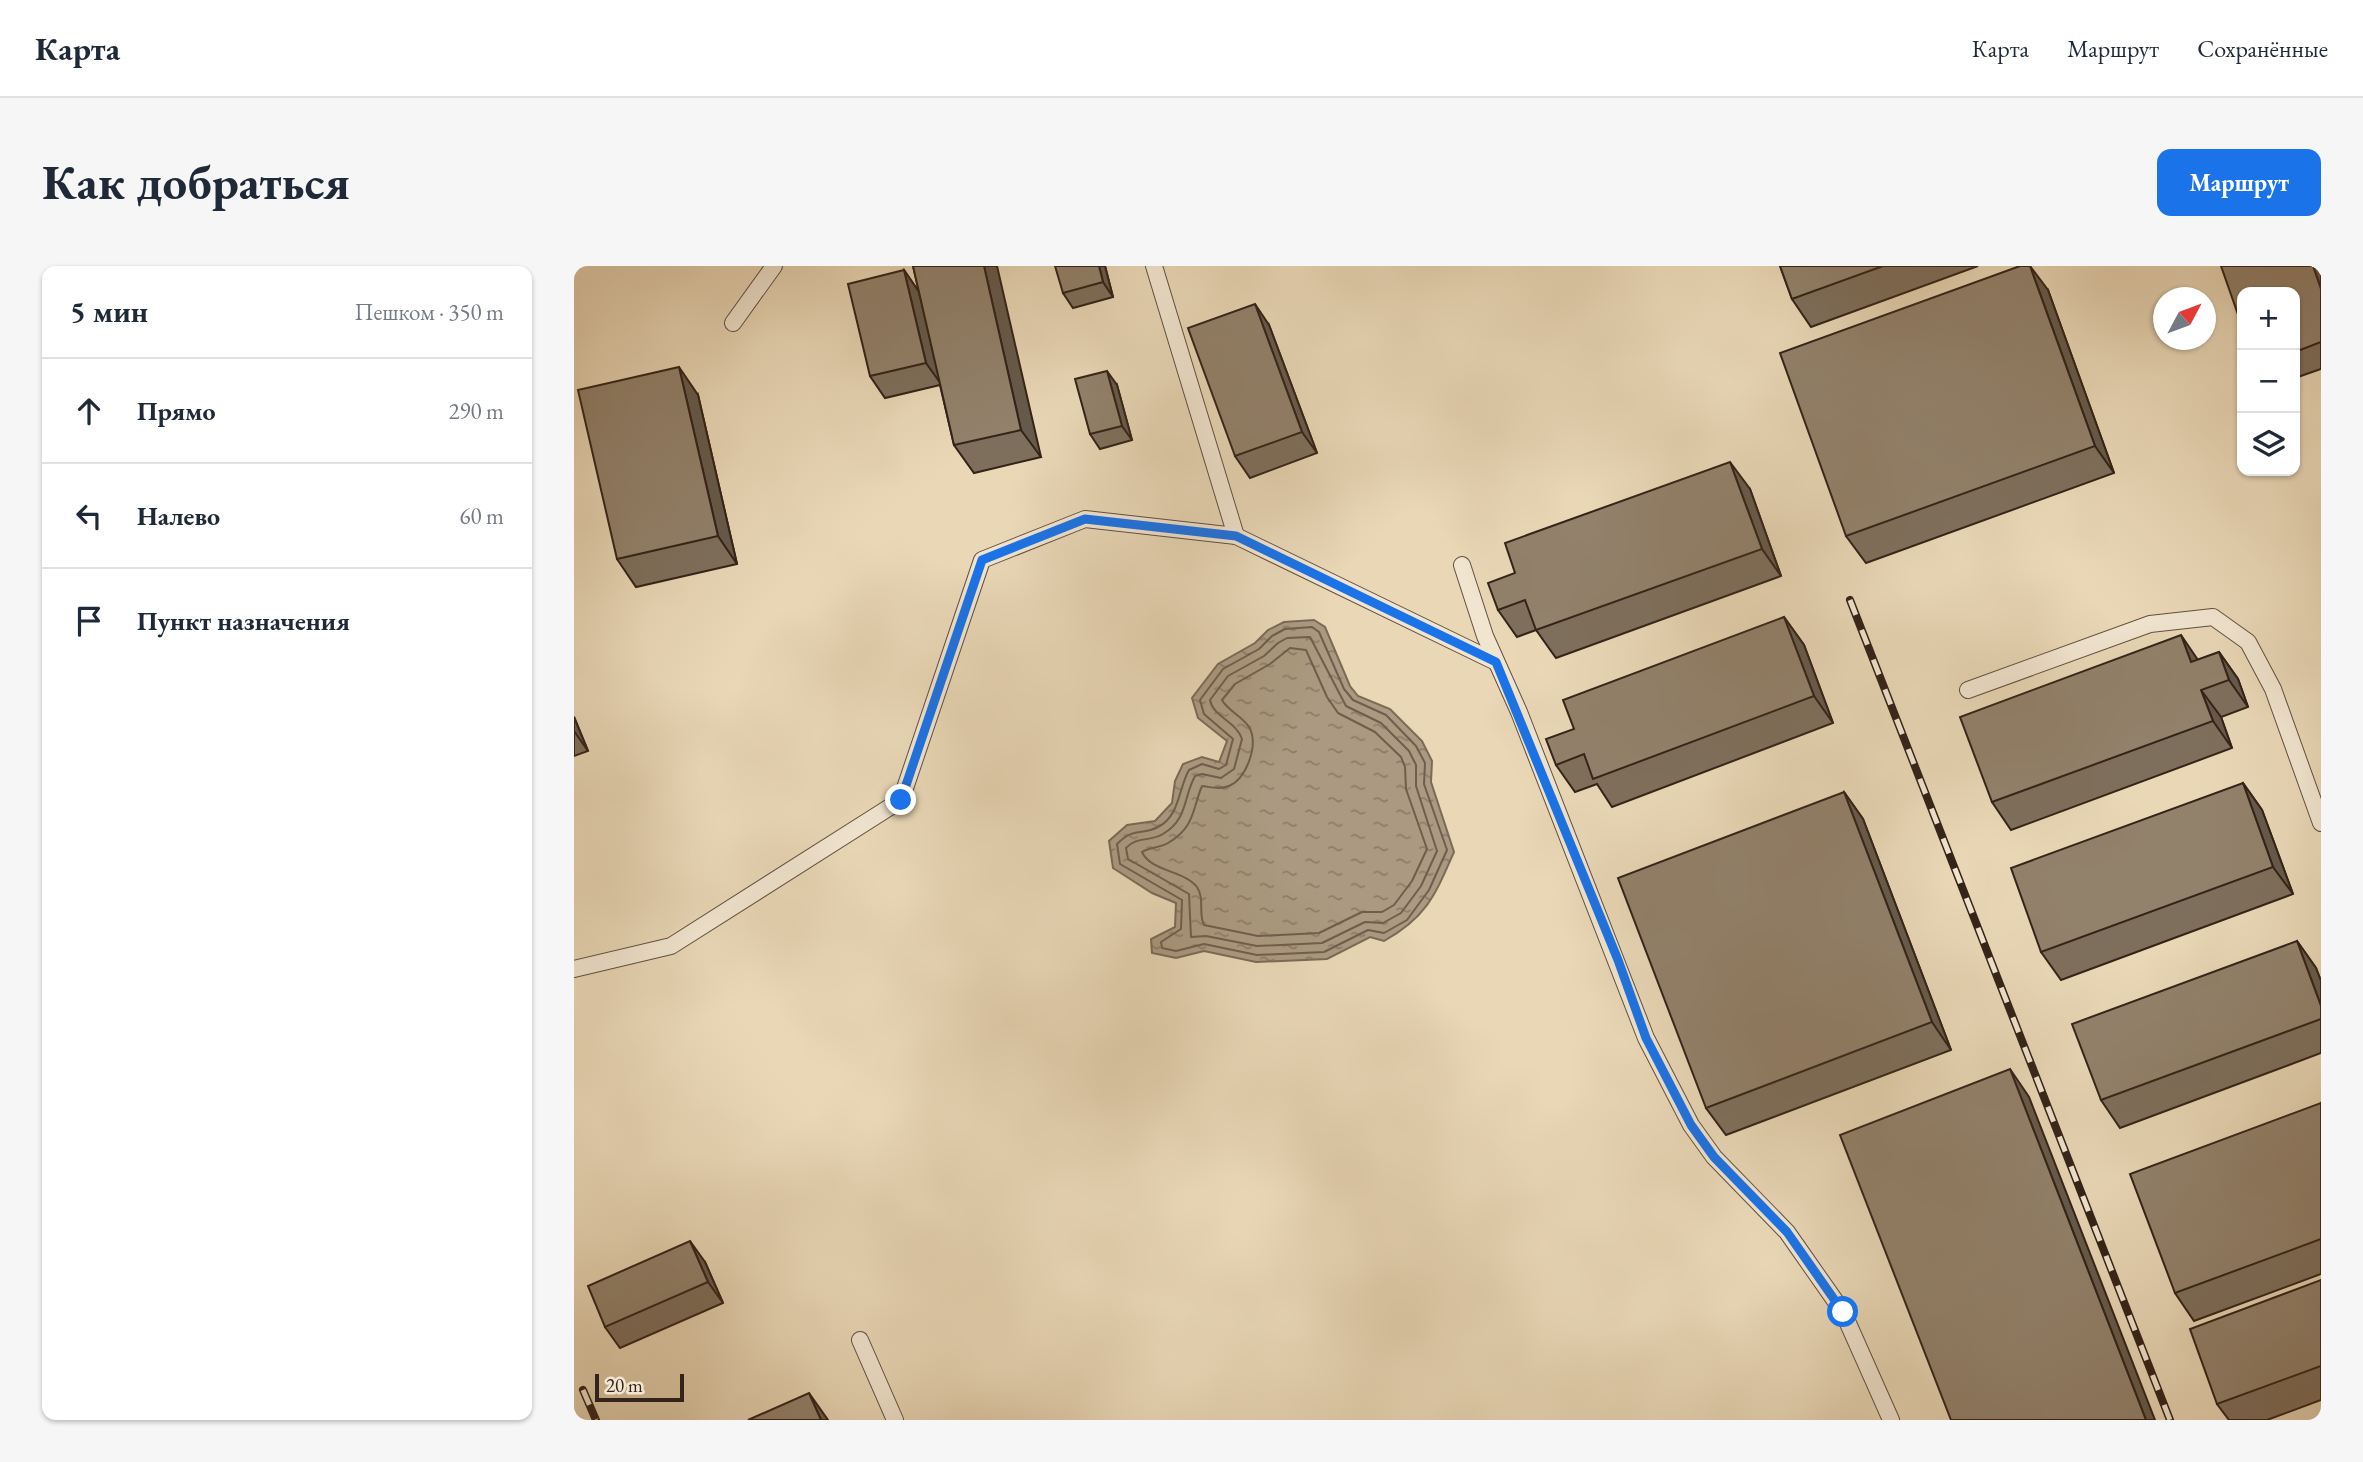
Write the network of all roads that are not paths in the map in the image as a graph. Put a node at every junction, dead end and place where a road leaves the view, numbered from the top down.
1 (774, 266) edge
2 (1154, 266) edge
3 (733, 323) dead end
4 (1236, 536) junction
5 (1462, 565) dead end
6 (1496, 662) junction
7 (1968, 690) dead end
8 (2321, 823) edge
9 (574, 970) edge
10 (860, 1340) dead end
11 (895, 1420) edge
12 (1891, 1420) edge

1 - 3 lane
2 - 4 lane
4 - 6 lane
4 - 9 lane
5 - 6 lane
6 - 12 lane
7 - 8 lane
10 - 11 lane

